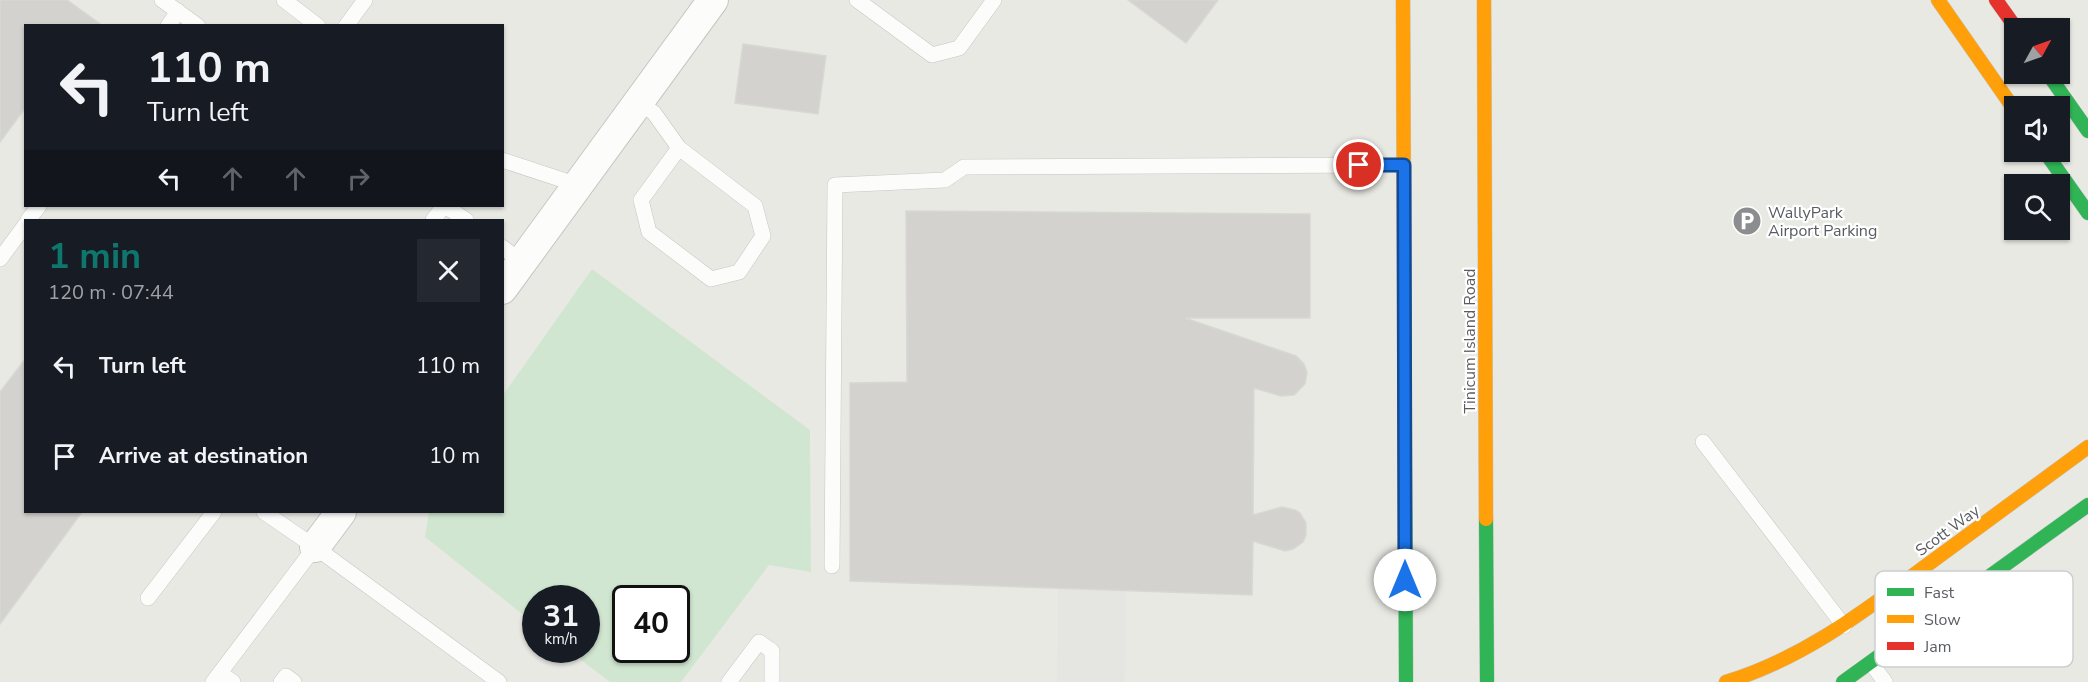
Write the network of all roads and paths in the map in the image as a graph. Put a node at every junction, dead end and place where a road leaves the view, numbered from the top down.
1 (162, 0) edge
2 (284, 0) edge
3 (365, 0) edge
4 (713, 0) edge
5 (857, 0) edge
6 (994, 0) edge
7 (1403, 0) edge
8 (1484, 0) edge
9 (1938, 0) edge
10 (1996, 0) edge
11 (178, 11) junction
12 (2009, 18) edge
13 (169, 24) edge
14 (195, 24) edge
15 (315, 24) edge
16 (347, 24) edge
17 (2055, 84) edge
18 (2005, 96) edge
19 (639, 102) junction
20 (2088, 131) edge
21 (679, 148) junction
22 (504, 161) edge
23 (2052, 162) edge
24 (1404, 165) junction
25 (578, 185) junction
26 (444, 207) edge
27 (446, 207) edge
28 (2088, 213) edge
29 (434, 219) edge
30 (464, 219) edge
31 (24, 226) edge
32 (512, 254) edge
33 (0, 259) edge
34 (504, 282) edge
35 (1703, 442) dead end
36 (2088, 447) edge
37 (2088, 505) edge
38 (213, 513) edge
39 (265, 513) edge
40 (340, 513) edge
41 (315, 547) junction
42 (832, 566) dead end
43 (1925, 571) edge
44 (1993, 571) edge
45 (148, 598) dead end
46 (1875, 609) edge
47 (1847, 630) junction
48 (1875, 653) edge
49 (1868, 658) junction
50 (216, 677) edge
51 (233, 682) edge
52 (281, 682) edge
53 (294, 682) edge
54 (499, 682) edge
55 (729, 682) edge
56 (772, 682) edge
57 (1406, 682) edge
58 (1486, 682) edge
59 (1726, 682) edge
60 (1843, 682) edge
61 (1885, 682) edge

1 - 11 lane
2 - 15 lane
3 - 16 lane
4 - 19 street
5 - 6 lane
7 - 24 street
8 - 58 street, Tinicum Island Road
9 - 18 street
10 - 12 street
11 - 13 lane
11 - 14 lane
17 - 20 street
19 - 21 lane
19 - 25 street
21 - 21 lane
22 - 25 lane
23 - 28 street
24 - 42 lane
24 - 57 street
25 - 32 street
26 - 29 lane
27 - 30 lane
31 - 33 lane
32 - 34 street
35 - 47 lane
36 - 43 street, Scott Way
37 - 44 street
38 - 45 lane
39 - 41 lane
40 - 41 street
41 - 50 lane
41 - 54 lane
46 - 47 street, Scott Way
47 - 59 street, Scott Way
48 - 49 street
49 - 60 street
49 - 61 lane
50 - 51 lane
52 - 53 lane
55 - 56 lane

